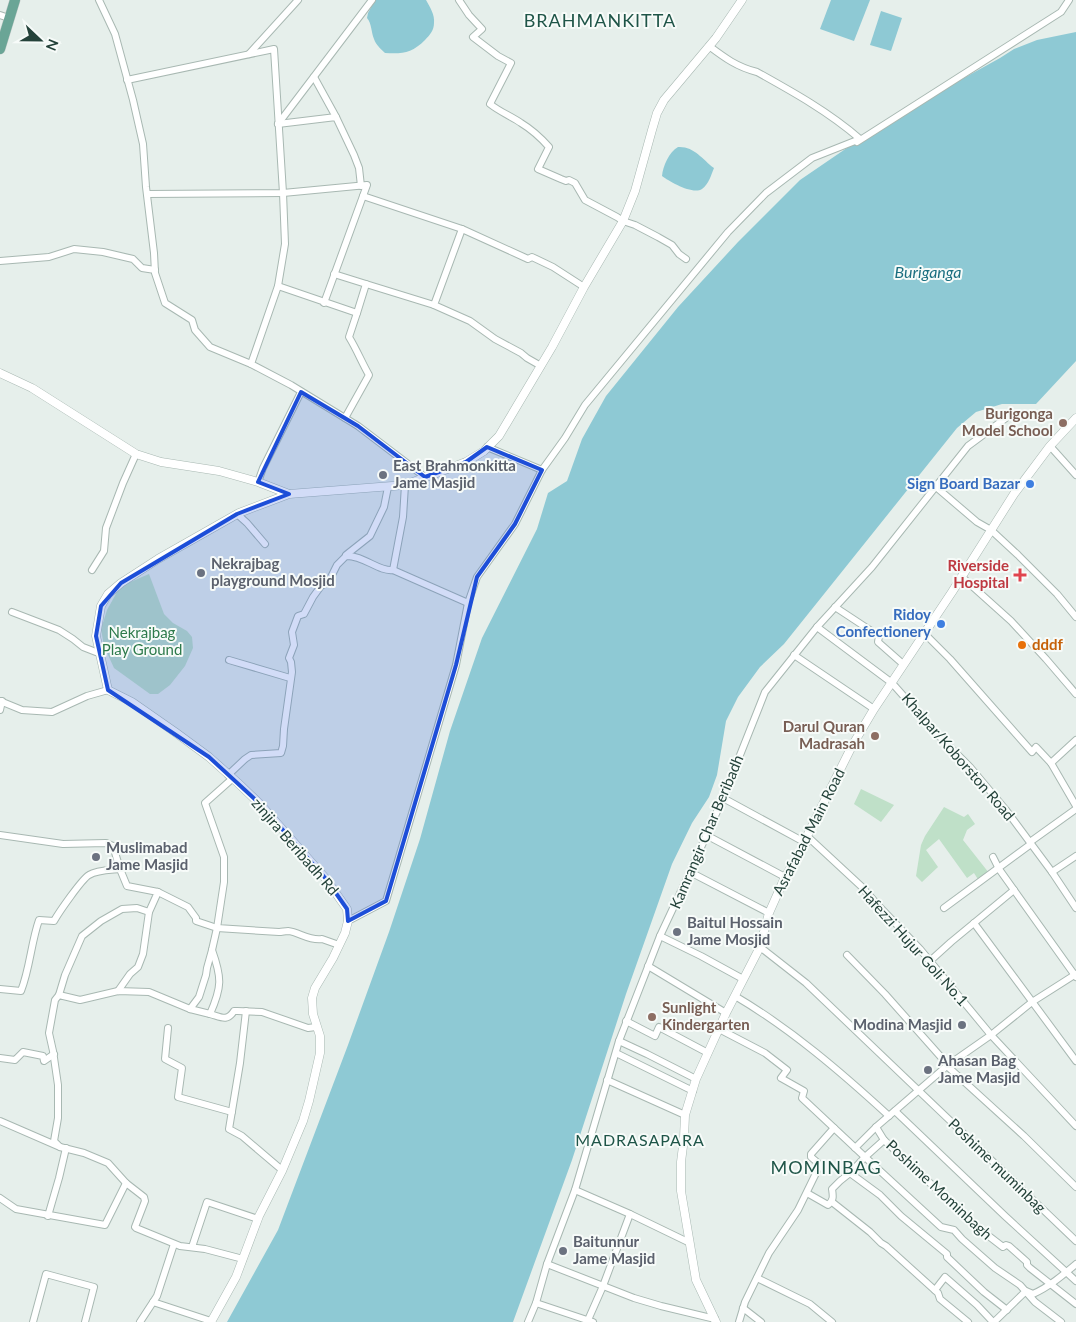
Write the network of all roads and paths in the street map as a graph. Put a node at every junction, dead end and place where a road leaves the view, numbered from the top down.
1 (15, 0) edge
2 (99, 0) edge
3 (298, 0) edge
4 (372, 0) edge
5 (459, 0) edge
6 (742, 0) edge
7 (1069, 0) edge
8 (4, 17) edge
9 (709, 46) junction
10 (0, 49) edge
11 (249, 54) junction
12 (314, 77) junction
13 (128, 80) junction
14 (336, 118) junction
15 (278, 124) junction
16 (847, 148) dead end
17 (360, 186) junction
18 (283, 193) junction
19 (147, 194) junction
20 (363, 196) junction
21 (623, 221) junction
22 (462, 229) junction
23 (686, 259) dead end
24 (0, 261) edge
25 (155, 270) junction
26 (334, 274) junction
27 (366, 284) junction
28 (278, 286) junction
29 (584, 287) junction
30 (324, 302) junction
31 (434, 305) junction
32 (357, 313) junction
33 (252, 364) junction
34 (541, 366) junction
35 (0, 373) edge
36 (301, 392) junction
37 (1010, 415) dead end
38 (345, 418) junction
39 (1076, 418) edge
40 (1050, 446) junction
41 (487, 447) junction
42 (136, 454) junction
43 (542, 470) junction
44 (1076, 475) edge
45 (426, 478) junction
46 (258, 482) junction
47 (405, 485) junction
48 (388, 487) junction
49 (936, 487) junction
50 (289, 494) junction
51 (237, 514) junction
52 (991, 530) junction
53 (265, 544) dead end
54 (346, 556) junction
55 (92, 570) dead end
56 (393, 570) junction
57 (962, 578) junction
58 (468, 603) junction
59 (835, 607) junction
60 (12, 612) dead end
61 (1076, 617) edge
62 (817, 627) junction
63 (924, 633) junction
64 (101, 654) junction
65 (794, 656) junction
66 (229, 660) dead end
67 (903, 664) junction
68 (290, 678) junction
69 (892, 683) junction
70 (108, 690) junction
71 (1076, 694) edge
72 (1, 701) edge
73 (874, 709) junction
74 (0, 710) edge
75 (1076, 740) edge
76 (1051, 763) junction
77 (230, 777) junction
78 (723, 798) junction
79 (1076, 807) edge
80 (0, 835) edge
81 (706, 836) junction
82 (806, 839) junction
83 (1030, 843) junction
84 (1076, 856) edge
85 (993, 857) dead end
86 (120, 869) junction
87 (999, 869) junction
88 (690, 872) junction
89 (1052, 872) junction
90 (785, 877) junction
91 (1010, 885) junction
92 (158, 892) junction
93 (944, 908) dead end
94 (1076, 908) edge
95 (149, 912) junction
96 (769, 913) junction
97 (348, 921) junction
98 (974, 924) junction
99 (217, 928) junction
100 (660, 936) junction
101 (339, 946) junction
102 (760, 947) junction
103 (212, 950) junction
104 (847, 955) dead end
105 (930, 961) junction
106 (648, 966) junction
107 (1075, 975) edge
108 (743, 979) junction
109 (0, 989) edge
110 (118, 991) junction
111 (58, 996) junction
112 (735, 996) junction
113 (1032, 1002) junction
114 (190, 1008) junction
115 (246, 1011) junction
116 (726, 1013) junction
117 (210, 1014) junction
118 (626, 1021) junction
119 (316, 1027) junction
120 (168, 1028) dead end
121 (719, 1029) junction
122 (991, 1035) junction
123 (619, 1041) junction
124 (616, 1053) junction
125 (708, 1053) junction
126 (54, 1054) junction
127 (0, 1058) edge
128 (1076, 1061) edge
129 (947, 1066) junction
130 (608, 1080) junction
131 (696, 1080) junction
132 (693, 1091) junction
133 (919, 1091) junction
134 (232, 1112) junction
135 (892, 1113) junction
136 (685, 1116) junction
137 (0, 1121) edge
138 (1076, 1126) edge
139 (876, 1127) junction
140 (834, 1128) junction
141 (884, 1140) junction
142 (63, 1148) junction
143 (855, 1148) junction
144 (865, 1157) junction
145 (282, 1170) junction
146 (850, 1174) junction
147 (126, 1183) junction
148 (1076, 1187) edge
149 (576, 1190) junction
150 (807, 1193) junction
151 (0, 1198) edge
152 (832, 1202) junction
153 (630, 1214) junction
154 (48, 1216) junction
155 (258, 1219) junction
156 (1076, 1241) edge
157 (690, 1243) junction
158 (174, 1244) junction
159 (192, 1247) junction
160 (243, 1258) junction
161 (547, 1264) junction
162 (1076, 1264) edge
163 (1066, 1272) junction
164 (757, 1278) junction
165 (1076, 1281) edge
166 (1050, 1285) junction
167 (603, 1286) junction
168 (935, 1290) junction
169 (1026, 1291) junction
170 (154, 1302) junction
171 (536, 1303) junction
172 (1076, 1304) edge
173 (743, 1308) junction
174 (1007, 1310) junction
175 (580, 1320) edge
176 (715, 1320) edge
177 (590, 1321) edge
178 (33, 1322) edge
179 (85, 1322) edge
180 (140, 1322) edge
181 (211, 1322) edge
182 (528, 1322) edge
183 (739, 1322) edge
184 (761, 1322) edge
185 (832, 1322) edge
186 (968, 1322) edge
187 (994, 1322) edge
188 (1062, 1322) edge

1 - 8 main road
2 - 13 street
3 - 11 street
4 - 12 street
5 - 21 street
6 - 9 street
7 - 16 street
8 - 10 main road
9 - 21 street
9 - 43 street
11 - 13 street
11 - 15 street
12 - 14 street
12 - 15 street
13 - 19 street
14 - 15 street
14 - 17 street
15 - 18 street
17 - 18 street
17 - 20 street
18 - 19 street
18 - 28 street
19 - 25 street
20 - 22 street
20 - 26 street
21 - 23 street
21 - 29 street
22 - 29 street
22 - 31 street
24 - 25 street
25 - 33 street
26 - 27 street
26 - 30 street
27 - 31 street
27 - 32 street
28 - 30 street
28 - 33 street
29 - 34 street
30 - 32 street
31 - 34 street
32 - 38 street
33 - 36 street
34 - 41 street
35 - 42 street
36 - 38 street
36 - 46 street
37 - 49 street, Kamrangir Char Beribadh
38 - 45 street
39 - 40 street, Asrafabad Main Road
40 - 44 street
40 - 52 street, Asrafabad Main Road
41 - 43 street
41 - 45 street
42 - 46 street
42 - 55 street
43 - 58 street
45 - 47 street
46 - 50 street
47 - 48 street
47 - 56 street
48 - 50 street
48 - 54 street
49 - 52 street
49 - 59 street, Kamrangir Char Beribadh
50 - 51 street
51 - 53 street
51 - 64 street
52 - 57 street, Asrafabad Main Road
52 - 61 street
54 - 56 street
54 - 68 street
56 - 58 street
57 - 63 street, Asrafabad Main Road
57 - 71 street
58 - 97 street
59 - 62 street, Kamrangir Char Beribadh
59 - 67 street
60 - 64 street
62 - 65 street, Kamrangir Char Beribadh
62 - 69 street, Khalpar/Koborston Road
63 - 67 street, Asrafabad Main Road
63 - 76 street
64 - 70 street
65 - 73 street
65 - 78 street, Kamrangir Char Beribadh
66 - 68 street
67 - 69 street, Asrafabad Main Road
68 - 77 street
69 - 73 street, Asrafabad Main Road
69 - 83 street, Khalpar/Koborston Road
70 - 72 street
70 - 77 street, zinjira Beribadh Rd
72 - 74 street
73 - 82 street, Asrafabad Main Road
75 - 76 street
76 - 79 street
77 - 97 street, zinjira Beribadh Rd
77 - 99 street
78 - 81 street, Kamrangir Char Beribadh
78 - 82 street, Hafezzi Hujur Goli No.1
79 - 83 street
80 - 86 street
81 - 88 street, Kamrangir Char Beribadh
81 - 90 street
82 - 90 street, Asrafabad Main Road
82 - 105 street, Hafezzi Hujur Goli No.1
83 - 87 street
83 - 89 street, Khalpar/Koborston Road
84 - 89 street
85 - 87 street
86 - 92 street
86 - 109 street
87 - 91 street
87 - 93 street
88 - 96 street
88 - 100 street, Kamrangir Char Beribadh
89 - 94 street, Khalpar/Koborston Road
90 - 96 street, Asrafabad Main Road
91 - 98 street
91 - 107 street
92 - 95 street
92 - 99 street
95 - 110 street
95 - 111 street
96 - 102 street, Asrafabad Main Road
97 - 101 street
98 - 105 street
98 - 113 street
99 - 101 street
99 - 103 street
100 - 106 street, Kamrangir Char Beribadh
100 - 108 street
101 - 119 street
102 - 108 street, Asrafabad Main Road
102 - 133 street, Poshime muminbag
103 - 114 street
103 - 117 street
104 - 129 street
105 - 122 street, Hafezzi Hujur Goli No.1
106 - 116 street
106 - 118 street, Kamrangir Char Beribadh
107 - 113 street
108 - 112 street, Asrafabad Main Road
110 - 111 street
110 - 114 street
111 - 126 street
112 - 116 street, Asrafabad Main Road
112 - 135 street
113 - 122 street
113 - 128 street
114 - 117 street
115 - 117 street
115 - 119 street
115 - 134 street
116 - 121 street, Asrafabad Main Road
118 - 123 street, Kamrangir Char Beribadh
118 - 125 street
119 - 145 street
120 - 134 street
121 - 125 street, Asrafabad Main Road
121 - 140 street
122 - 129 street
122 - 138 street, Hafezzi Hujur Goli No.1
123 - 124 street, Kamrangir Char Beribadh
123 - 131 street
124 - 130 street, Kamrangir Char Beribadh
124 - 132 street
125 - 131 street, Asrafabad Main Road
126 - 127 street
126 - 142 street
129 - 133 street
129 - 148 street
130 - 136 street
130 - 149 street, Kamrangir Char Beribadh
131 - 132 street, Asrafabad Main Road
132 - 136 street, Asrafabad Main Road
133 - 135 street
133 - 156 street, Poshime muminbag
134 - 145 street
135 - 139 street
135 - 163 street
136 - 157 street, Asrafabad Main Road
137 - 142 street
139 - 141 street, Poshime Mominbagh
139 - 143 street
140 - 143 street
140 - 150 street
141 - 144 street
141 - 166 street, Poshime Mominbagh
142 - 147 street
142 - 154 street
143 - 144 street
144 - 146 street
144 - 169 street
145 - 155 street
146 - 152 street
146 - 174 street
147 - 154 street
147 - 158 street
149 - 153 street
149 - 161 street, Kamrangir Char Beribadh
150 - 152 street
150 - 164 street
151 - 154 street
152 - 168 street
153 - 157 street
153 - 167 street
155 - 159 street
155 - 160 street
157 - 176 street, Asrafabad Main Road
158 - 159 street
158 - 170 street
159 - 160 street
160 - 181 street
161 - 167 street
161 - 171 street, Kamrangir Char Beribadh
162 - 163 street
163 - 165 street
163 - 166 street
164 - 173 street
164 - 185 street
166 - 169 street
166 - 172 street, Poshime Mominbagh
167 - 176 street
167 - 177 street
168 - 186 street
168 - 187 street
169 - 174 street
169 - 188 street
170 - 180 street
170 - 181 street
171 - 175 street
171 - 182 street, Kamrangir Char Beribadh
173 - 183 street
173 - 184 street
174 - 187 street
175 - 177 street
178 - 179 street

